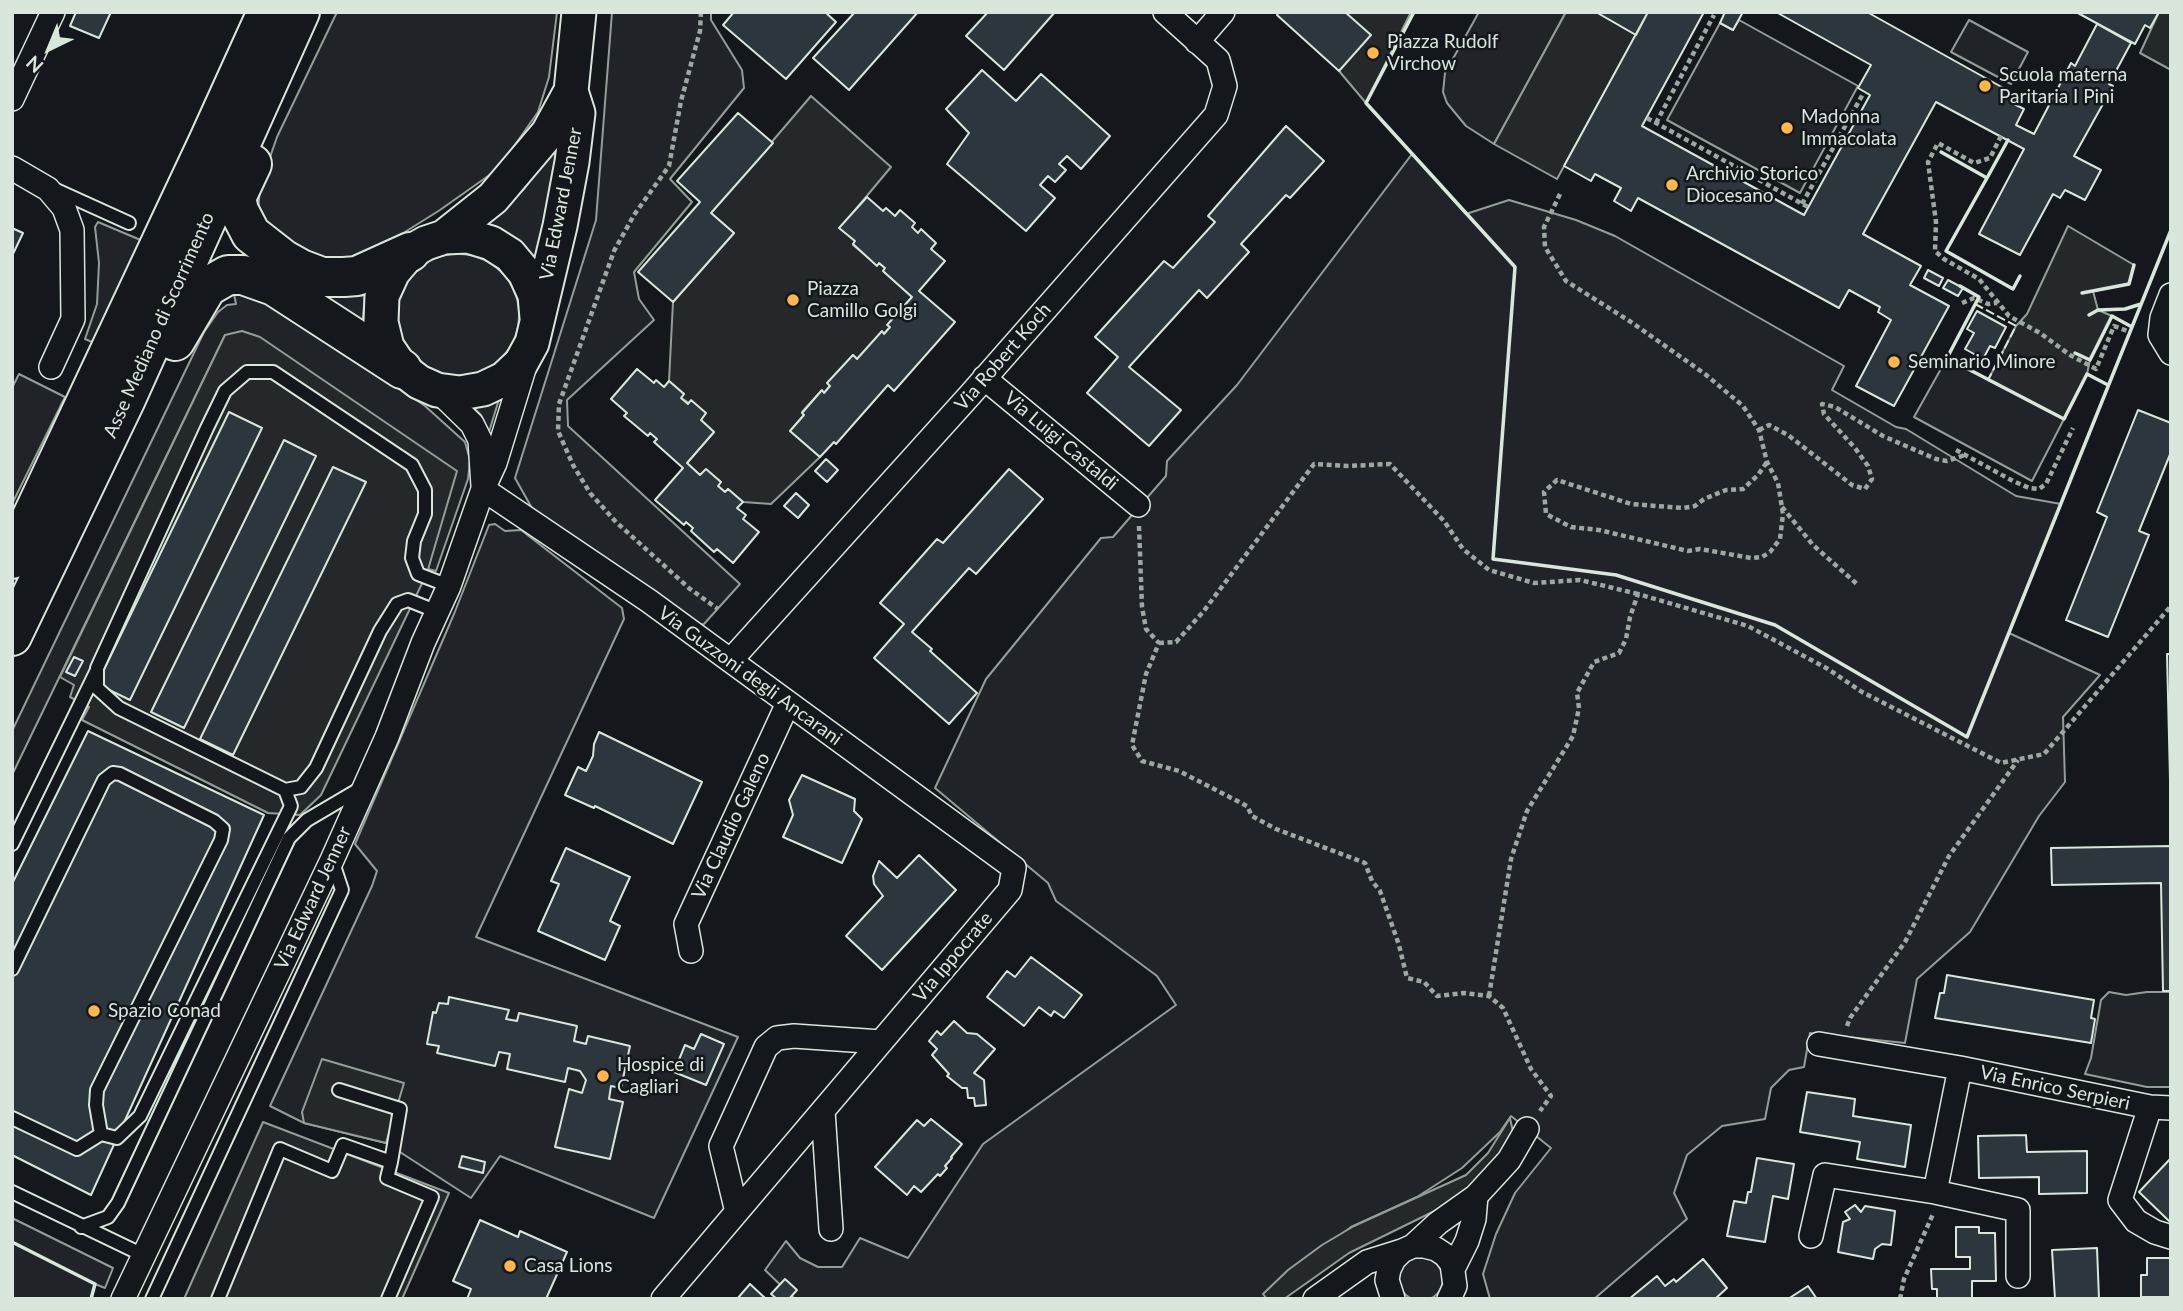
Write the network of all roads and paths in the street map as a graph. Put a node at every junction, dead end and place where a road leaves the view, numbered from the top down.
1 (53, 12) edge
2 (267, 12) edge
3 (300, 12) edge
4 (579, 12) edge
5 (701, 12) edge
6 (1164, 12) edge
7 (1223, 12) edge
8 (1714, 15) dead end
9 (1197, 42) junction
10 (273, 73) junction
11 (571, 91) junction
12 (1864, 92) dead end
13 (12, 99) edge
14 (1647, 118) dead end
15 (1656, 123) junction
16 (2001, 136) dead end
17 (12, 168) edge
18 (38, 182) junction
19 (1560, 194) dead end
20 (1802, 204) junction
21 (1808, 207) dead end
22 (129, 223) dead end
23 (444, 237) junction
24 (410, 253) junction
25 (2171, 295) edge
26 (1962, 303) dead end
27 (1997, 303) junction
28 (535, 330) junction
29 (2130, 332) dead end
30 (2171, 353) edge
31 (51, 368) dead end
32 (402, 369) junction
33 (984, 378) junction
34 (437, 390) junction
35 (126, 399) junction
36 (2073, 428) dead end
37 (1759, 430) junction
38 (1956, 450) dead end
39 (1965, 455) junction
40 (1767, 462) junction
41 (483, 489) junction
42 (1138, 505) joint
43 (1782, 506) junction
44 (12, 559) edge
45 (1858, 585) dead end
46 (449, 586) junction
47 (1638, 594) junction
48 (2171, 606) edge
49 (718, 609) dead end
50 (438, 612) junction
51 (12, 636) edge
52 (1159, 643) junction
53 (731, 660) junction
54 (97, 668) junction
55 (788, 703) junction
56 (2019, 760) junction
57 (365, 786) junction
58 (285, 790) junction
59 (12, 844) edge
60 (332, 860) junction
61 (1014, 868) joint
62 (691, 951) dead end
63 (12, 969) edge
64 (1489, 996) junction
65 (881, 1042) junction
66 (1829, 1045) joint
67 (1960, 1068) junction
68 (339, 1090) dead end
69 (2161, 1108) edge
70 (822, 1111) junction
71 (12, 1118) edge
72 (1527, 1129) joint
73 (101, 1134) junction
74 (391, 1162) junction
75 (12, 1192) edge
76 (1935, 1192) junction
77 (1476, 1196) junction
78 (737, 1212) junction
79 (1932, 1216) dead end
80 (81, 1227) junction
81 (831, 1229) dead end
82 (1811, 1236) dead end
83 (2171, 1237) edge
84 (1408, 1249) junction
85 (143, 1255) junction
86 (2018, 1276) dead end
87 (1455, 1288) edge
88 (123, 1299) edge
89 (152, 1299) edge
90 (218, 1299) edge
91 (388, 1299) edge
92 (663, 1299) edge
93 (1315, 1299) edge
94 (1393, 1299) edge
95 (1900, 1299) edge

1 - 13 street
2 - 44 highway, Asse Mediano di Scorrimento
3 - 10 highway, Asse Mediano di Scorrimento
4 - 11 street, Via Edward Jenner
5 - 49 path
6 - 9 street, Via Robert Koch
7 - 9 street
8 - 15 path
9 - 33 street, Via Robert Koch
10 - 24 highway
10 - 35 highway, Asse Mediano di Scorrimento
11 - 23 street, Via Edward Jenner
11 - 28 street, Via Edward Jenner
12 - 20 path
14 - 15 path
15 - 20 path
16 - 27 path
17 - 18 street
18 - 22 lane
18 - 31 street
19 - 37 path
20 - 21 path
23 - 24 street, Via Edward Jenner
23 - 28 street, Via Edward Jenner
24 - 32 street, Via Edward Jenner
25 - 30 street
26 - 27 path
27 - 29 path
28 - 34 street, Via Edward Jenner
28 - 41 street, Via Edward Jenner
32 - 34 street, Via Edward Jenner
32 - 35 highway
33 - 42 street, Via Luigi Castaldi
33 - 53 street, Via Robert Koch
34 - 41 street, Via Edward Jenner
35 - 51 highway, Asse Mediano di Scorrimento
36 - 39 path
37 - 39 path
37 - 40 path
38 - 39 path
40 - 43 path
40 - 43 path
41 - 46 street, Via Edward Jenner
41 - 53 street, Via Guzzoni degli Ancarani
42 - 52 path
43 - 45 path
46 - 50 street, Via Edward Jenner
46 - 54 lane
47 - 52 path
47 - 56 path
47 - 64 path
48 - 56 path
50 - 57 street, Via Edward Jenner
50 - 58 lane
52 - 64 path
53 - 55 street, Via Guzzoni degli Ancarani
54 - 58 lane
54 - 59 lane
55 - 61 street, Via Guzzoni degli Ancarani
55 - 62 street, Via Claudio Galeno
56 - 66 path
57 - 60 street, Via Edward Jenner
57 - 80 lane
58 - 73 lane
60 - 85 street, Via Edward Jenner
60 - 89 lane
61 - 65 street, Via Ippocrate
63 - 73 lane
64 - 72 path
65 - 70 street, Via Ippocrate
65 - 78 street
66 - 67 street, Via Enrico Serpieri
67 - 69 street, Via Enrico Serpieri
67 - 76 street, Via Enrico Serpieri
68 - 74 lane
69 - 83 street, Via Enrico Serpieri
70 - 78 street, Via Ippocrate
70 - 81 street
71 - 73 lane
72 - 77 street
74 - 90 lane
74 - 91 lane
75 - 80 lane
76 - 82 street
76 - 86 street
77 - 84 street
77 - 87 street
78 - 92 street, Via Ippocrate
79 - 95 path
80 - 85 lane
84 - 87 street
84 - 93 street
84 - 94 street
85 - 88 street, Via Edward Jenner

